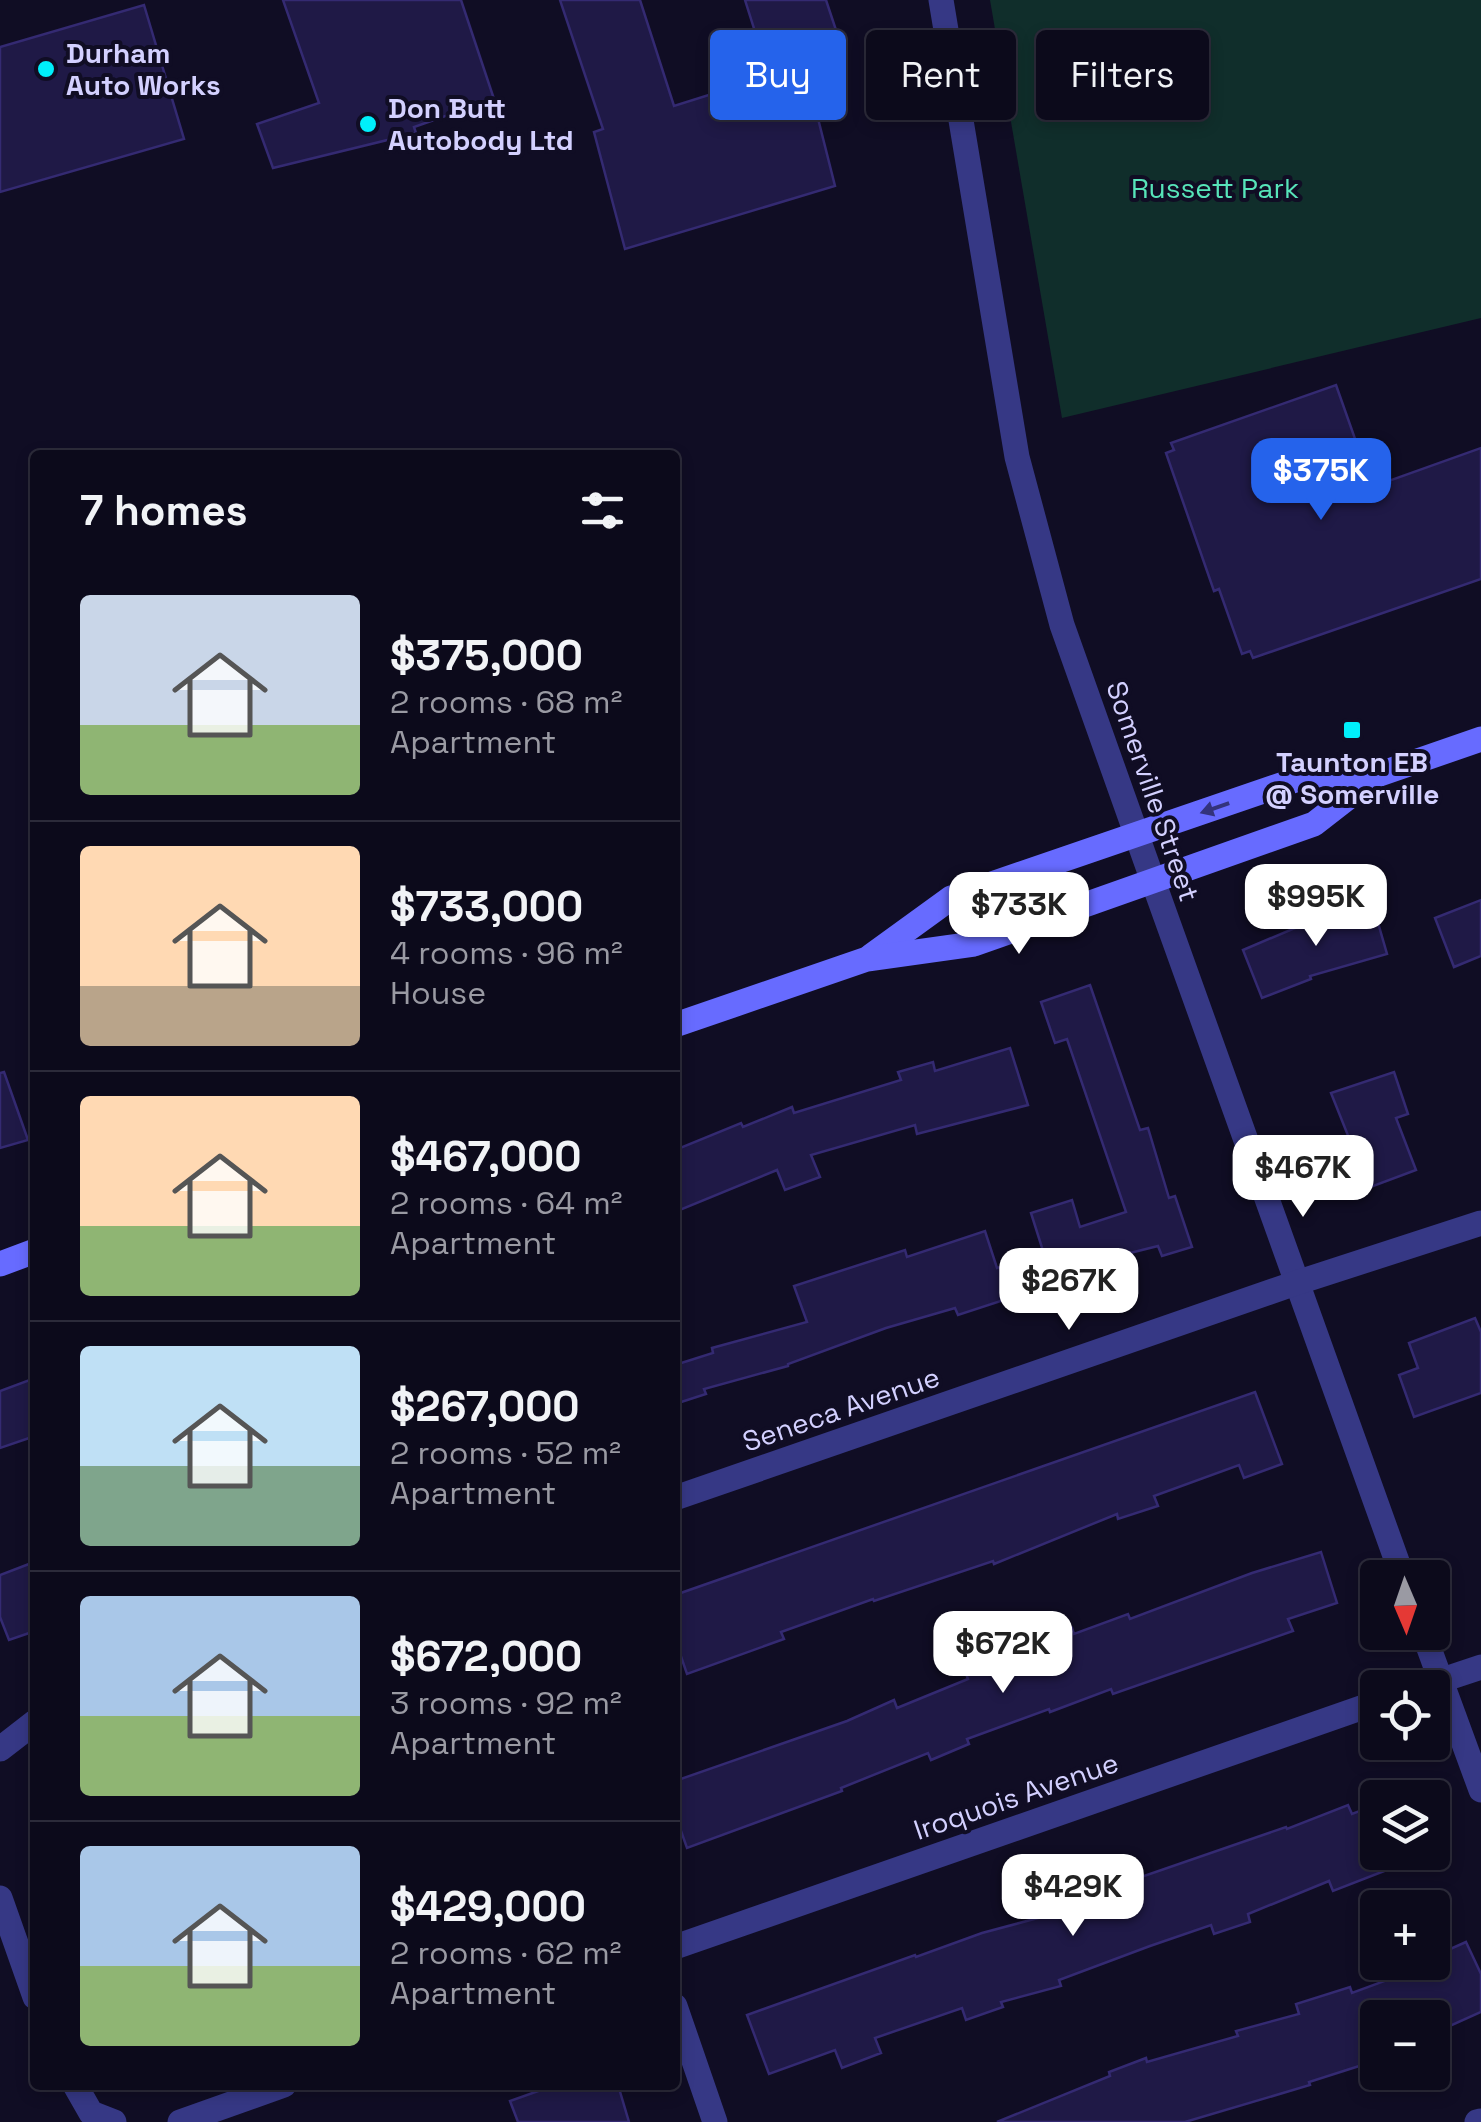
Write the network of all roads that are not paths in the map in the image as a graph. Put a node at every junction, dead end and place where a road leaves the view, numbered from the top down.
1 (941, 0) edge
2 (1481, 739) edge
3 (1377, 775) junction
4 (1136, 834) junction
5 (1153, 881) junction
6 (867, 958) junction
7 (680, 1023) edge
8 (1481, 1223) edge
9 (30, 1253) edge
10 (0, 1264) edge
11 (1296, 1284) junction
12 (680, 1496) edge
13 (1396, 1560) edge
14 (1481, 1666) edge
15 (1450, 1677) edge
16 (1360, 1708) edge
17 (30, 1726) edge
18 (1450, 1727) edge
19 (0, 1749) edge
20 (1481, 1790) edge
21 (0, 1898) edge
22 (680, 1945) edge
23 (30, 1984) edge
24 (680, 2020) edge
25 (78, 2090) edge
26 (270, 2090) edge
27 (114, 2122) edge
28 (180, 2122) edge
29 (715, 2122) edge

1 - 4 street, Somerville Street
2 - 3 main road
3 -> 4 main road
3 - 5 main road
4 - 5 street, Somerville Street
4 - 6 main road
5 - 6 main road
5 - 11 street, Somerville Street
6 - 7 main road
8 - 11 street, Seneca Avenue
9 - 10 main road
11 - 12 street, Seneca Avenue
11 - 13 street, Somerville Street
14 - 15 street
16 - 22 street, Iroquois Avenue
17 - 19 street
18 - 20 street
21 - 23 street
24 - 29 street
25 - 27 street
26 - 28 street

